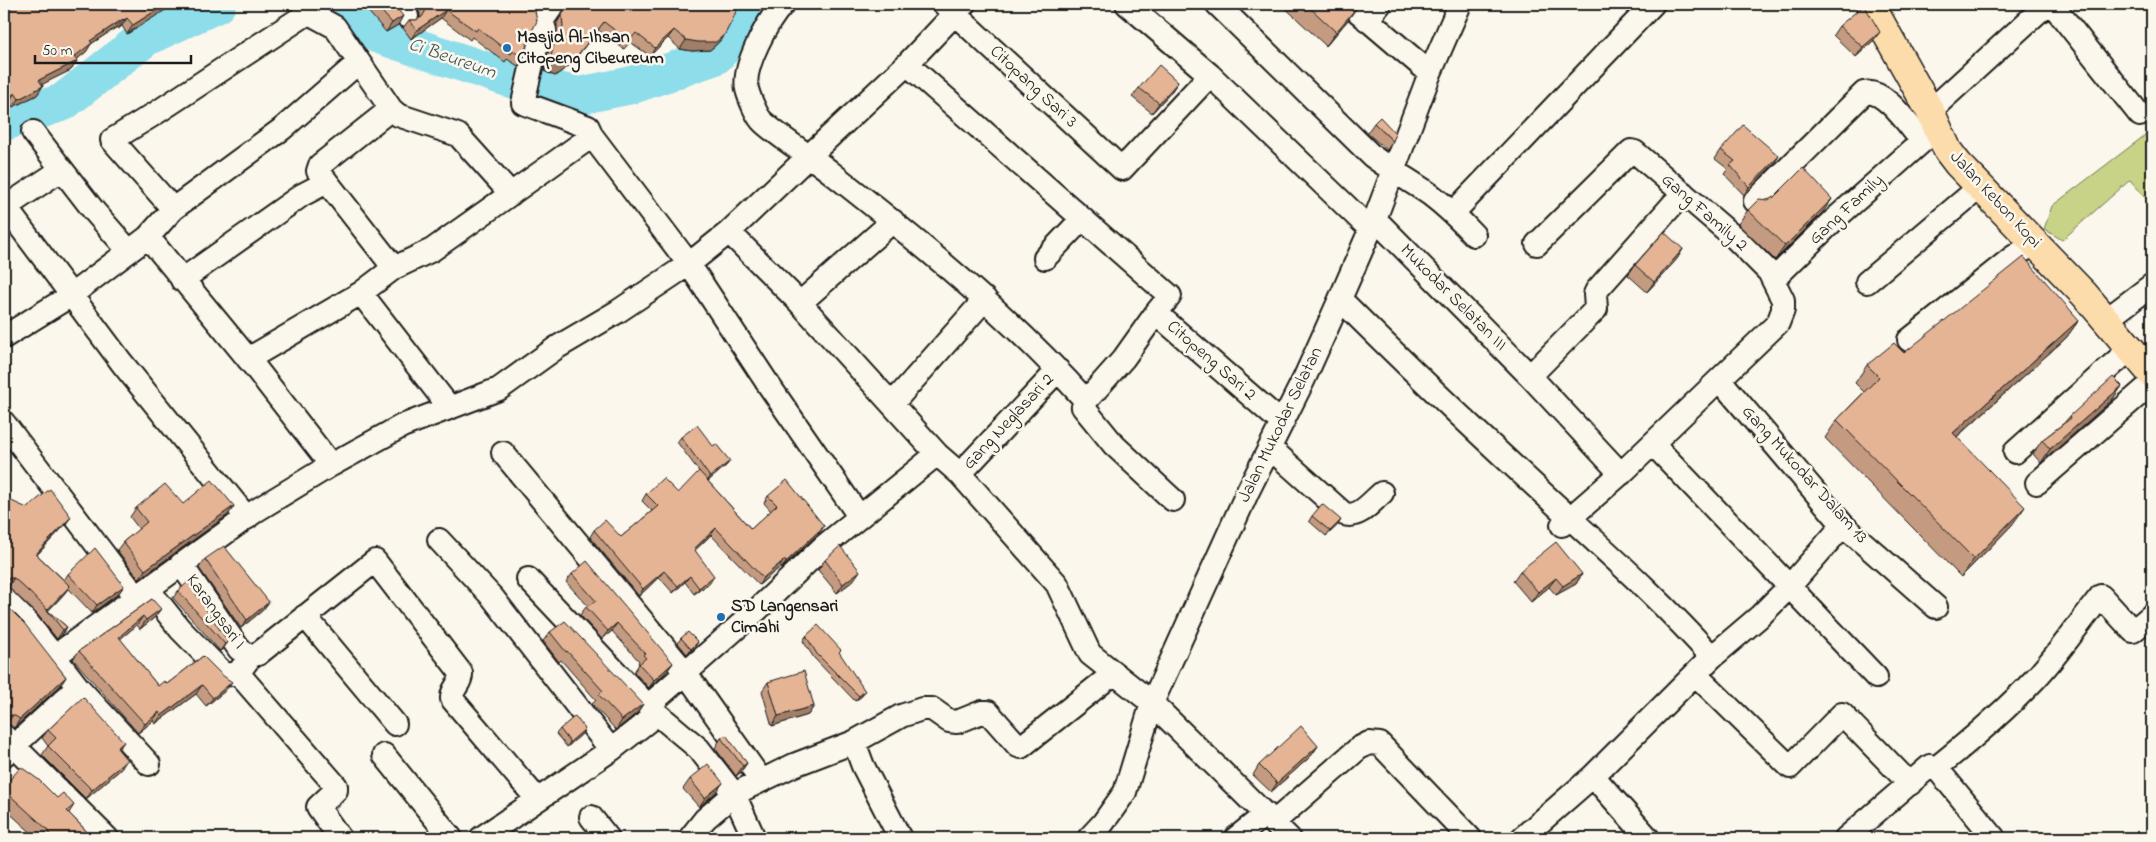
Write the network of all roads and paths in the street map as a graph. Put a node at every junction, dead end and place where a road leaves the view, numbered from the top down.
1 (554, 4) edge
2 (783, 4) edge
3 (1128, 4) edge
4 (1218, 4) edge
5 (1348, 4) edge
6 (1460, 4) edge
7 (1653, 4) edge
8 (1870, 4) edge
9 (2047, 4) edge
10 (2052, 4) edge
11 (954, 7) edge
12 (1374, 12) edge
13 (359, 62) junction
14 (907, 64) junction
15 (1430, 73) junction
16 (1210, 75) junction
17 (391, 109) junction
18 (2140, 115) dead end
19 (1930, 127) junction
20 (33, 132) dead end
21 (592, 136) junction
22 (810, 155) junction
23 (61, 170) junction
24 (1393, 172) junction
25 (327, 182) junction
26 (1981, 186) junction
27 (1683, 193) junction
28 (511, 194) junction
29 (1755, 201) edge
30 (173, 209) junction
31 (1453, 213) junction
32 (1082, 220) junction
33 (893, 221) junction
34 (1373, 224) junction
35 (729, 232) junction
36 (1474, 236) dead end
37 (148, 237) junction
38 (1537, 244) dead end
39 (2034, 244) junction
40 (129, 251) junction
41 (1045, 258) dead end
42 (689, 264) junction
43 (394, 268) junction
44 (182, 280) junction
45 (1773, 280) junction
46 (1868, 282) dead end
47 (2152, 285) edge
48 (361, 293) junction
49 (70, 296) junction
50 (985, 299) junction
51 (1340, 299) junction
52 (800, 303) junction
53 (1156, 313) junction
54 (2106, 320) junction
55 (4, 337) edge
56 (1909, 340) dead end
57 (2130, 348) junction
58 (248, 360) junction
59 (1058, 370) junction
60 (2152, 374) edge
61 (1530, 376) junction
62 (1720, 380) junction
63 (2152, 383) edge
64 (1086, 401) junction
65 (893, 404) junction
66 (448, 407) junction
67 (4, 423) edge
68 (1282, 423) junction
69 (1652, 444) junction
70 (1270, 448) junction
71 (2015, 452) dead end
72 (503, 453) dead end
73 (937, 454) junction
74 (331, 465) junction
75 (960, 474) junction
76 (1621, 474) junction
77 (2037, 483) dead end
78 (1382, 493) dead end
79 (1173, 500) dead end
80 (859, 516) junction
81 (247, 518) junction
82 (1566, 522) junction
83 (1844, 525) junction
84 (439, 540) dead end
85 (181, 564) junction
86 (528, 579) dead end
87 (1789, 587) junction
88 (142, 594) junction
89 (4, 599) edge
90 (1936, 607) dead end
91 (2152, 615) edge
92 (305, 616) junction
93 (55, 656) junction
94 (251, 656) junction
95 (1712, 657) junction
96 (685, 672) junction
97 (238, 674) junction
98 (1113, 674) junction
99 (1695, 674) junction
100 (1876, 677) dead end
101 (78, 687) junction
102 (1152, 702) junction
103 (652, 710) junction
104 (395, 724) dead end
105 (854, 742) junction
106 (7, 746) edge
107 (611, 750) junction
108 (384, 755) dead end
109 (149, 764) dead end
110 (1933, 767) junction
111 (1592, 776) junction
112 (761, 780) junction
113 (1910, 784) junction
114 (734, 794) junction
115 (537, 799) junction
116 (591, 817) dead end
117 (1270, 818) junction
118 (1526, 837) edge
119 (107, 838) edge
120 (340, 838) edge
121 (451, 838) edge
122 (481, 838) edge
123 (608, 838) edge
124 (690, 838) edge
125 (754, 838) edge
126 (900, 838) edge
127 (1089, 838) edge
128 (1236, 838) edge
129 (1289, 838) edge
130 (1470, 838) edge
131 (1648, 838) edge
132 (1846, 838) edge
133 (1994, 838) edge

1 - 21 street
2 - 22 street
3 - 16 street, Mukodar Selatan III
4 - 24 street
5 - 12 street
6 - 15 street, Jalan Mukodar Selatan
7 - 31 street
8 - 19 main road, Jalan Kebon Kopi
9 - 19 street, Gang Family
10 - 18 street
11 - 14 street
11 - 16 street, Citopang Sari 3
12 - 15 street
13 - 17 street
13 - 30 street
13 - 30 street
14 - 22 street
14 - 32 street
15 - 24 street, Jalan Mukodar Selatan
16 - 34 street, Mukodar Selatan III
17 - 25 street
17 - 28 street
19 - 26 main road, Jalan Kebon Kopi
19 - 29 street
19 - 45 street, Gang Family
20 - 23 street
21 - 28 street
21 - 42 street
22 - 33 street
22 - 35 street
23 - 40 street
23 - 49 street
24 - 31 street
24 - 34 street, Jalan Mukodar Selatan
25 - 43 street
25 - 44 street
26 - 39 main road, Jalan Kebon Kopi
26 - 46 street
27 - 38 street, Gang Family 2
27 - 45 street, Gang Family 2
27 - 61 street
28 - 43 street
30 - 37 street
31 - 36 street
32 - 41 street
32 - 53 street, Citopeng Sari 2
33 - 50 street
33 - 52 street
34 - 51 street, Jalan Mukodar Selatan
34 - 61 street, Mukodar Selatan III
35 - 42 street
35 - 52 street
37 - 40 street
37 - 44 street
39 - 54 main road, Jalan Kebon Kopi
39 - 56 street
40 - 49 street
42 - 66 street
42 - 80 street
43 - 48 street
44 - 58 street
45 - 62 street, Gang Family 2
47 - 54 street
48 - 58 street
48 - 66 street
49 - 55 street
49 - 81 street
50 - 59 street
50 - 65 street
51 - 68 street, Jalan Mukodar Selatan
51 - 82 street
52 - 65 street
53 - 64 street
53 - 68 street, Citopeng Sari 2
54 - 57 main road, Jalan Kebon Kopi
57 - 60 main road, Jalan Kebon Kopi
57 - 71 street
58 - 74 street
59 - 64 street
59 - 75 street, Gang Neglasari 2
61 - 76 street, Mukodar Selatan III
62 - 69 street, Gang Family 2
62 - 83 street, Gang Mukodar Dalam 13
63 - 77 street
64 - 79 street
65 - 73 street
66 - 74 street
67 - 88 street
68 - 70 street, Jalan Mukodar Selatan
69 - 76 street, Gang Family 2
69 - 87 street
70 - 78 street
70 - 102 street, Jalan Mukodar Selatan
72 - 96 street
73 - 75 street
73 - 80 street
74 - 81 street
75 - 98 street
76 - 82 street, Gang Family 2
80 - 96 street
81 - 85 street
82 - 95 street
83 - 87 street
83 - 90 street, Gang Mukodar Dalam 13
84 - 107 street
85 - 88 street
85 - 94 street, Karangsari I
86 - 103 street
87 - 95 street
87 - 100 street
88 - 93 street
88 - 97 street
89 - 93 street
91 - 110 street
92 - 94 street
92 - 104 street
92 - 115 street
93 - 101 street
94 - 97 street
95 - 99 street
96 - 103 street
96 - 112 street
97 - 120 street
98 - 102 street
98 - 105 street
99 - 111 street
99 - 113 street
101 - 106 street
101 - 109 street
102 - 117 street
102 - 127 street, Jalan Mukodar Selatan
103 - 107 street
103 - 114 street
105 - 112 street
105 - 126 street
106 - 119 street
107 - 115 street
108 - 121 street
110 - 113 street
110 - 133 street
111 - 118 street
111 - 131 street
112 - 114 street
113 - 132 street
114 - 124 street
114 - 125 street
115 - 122 street
116 - 123 street
117 - 128 street
117 - 129 street
117 - 130 street

